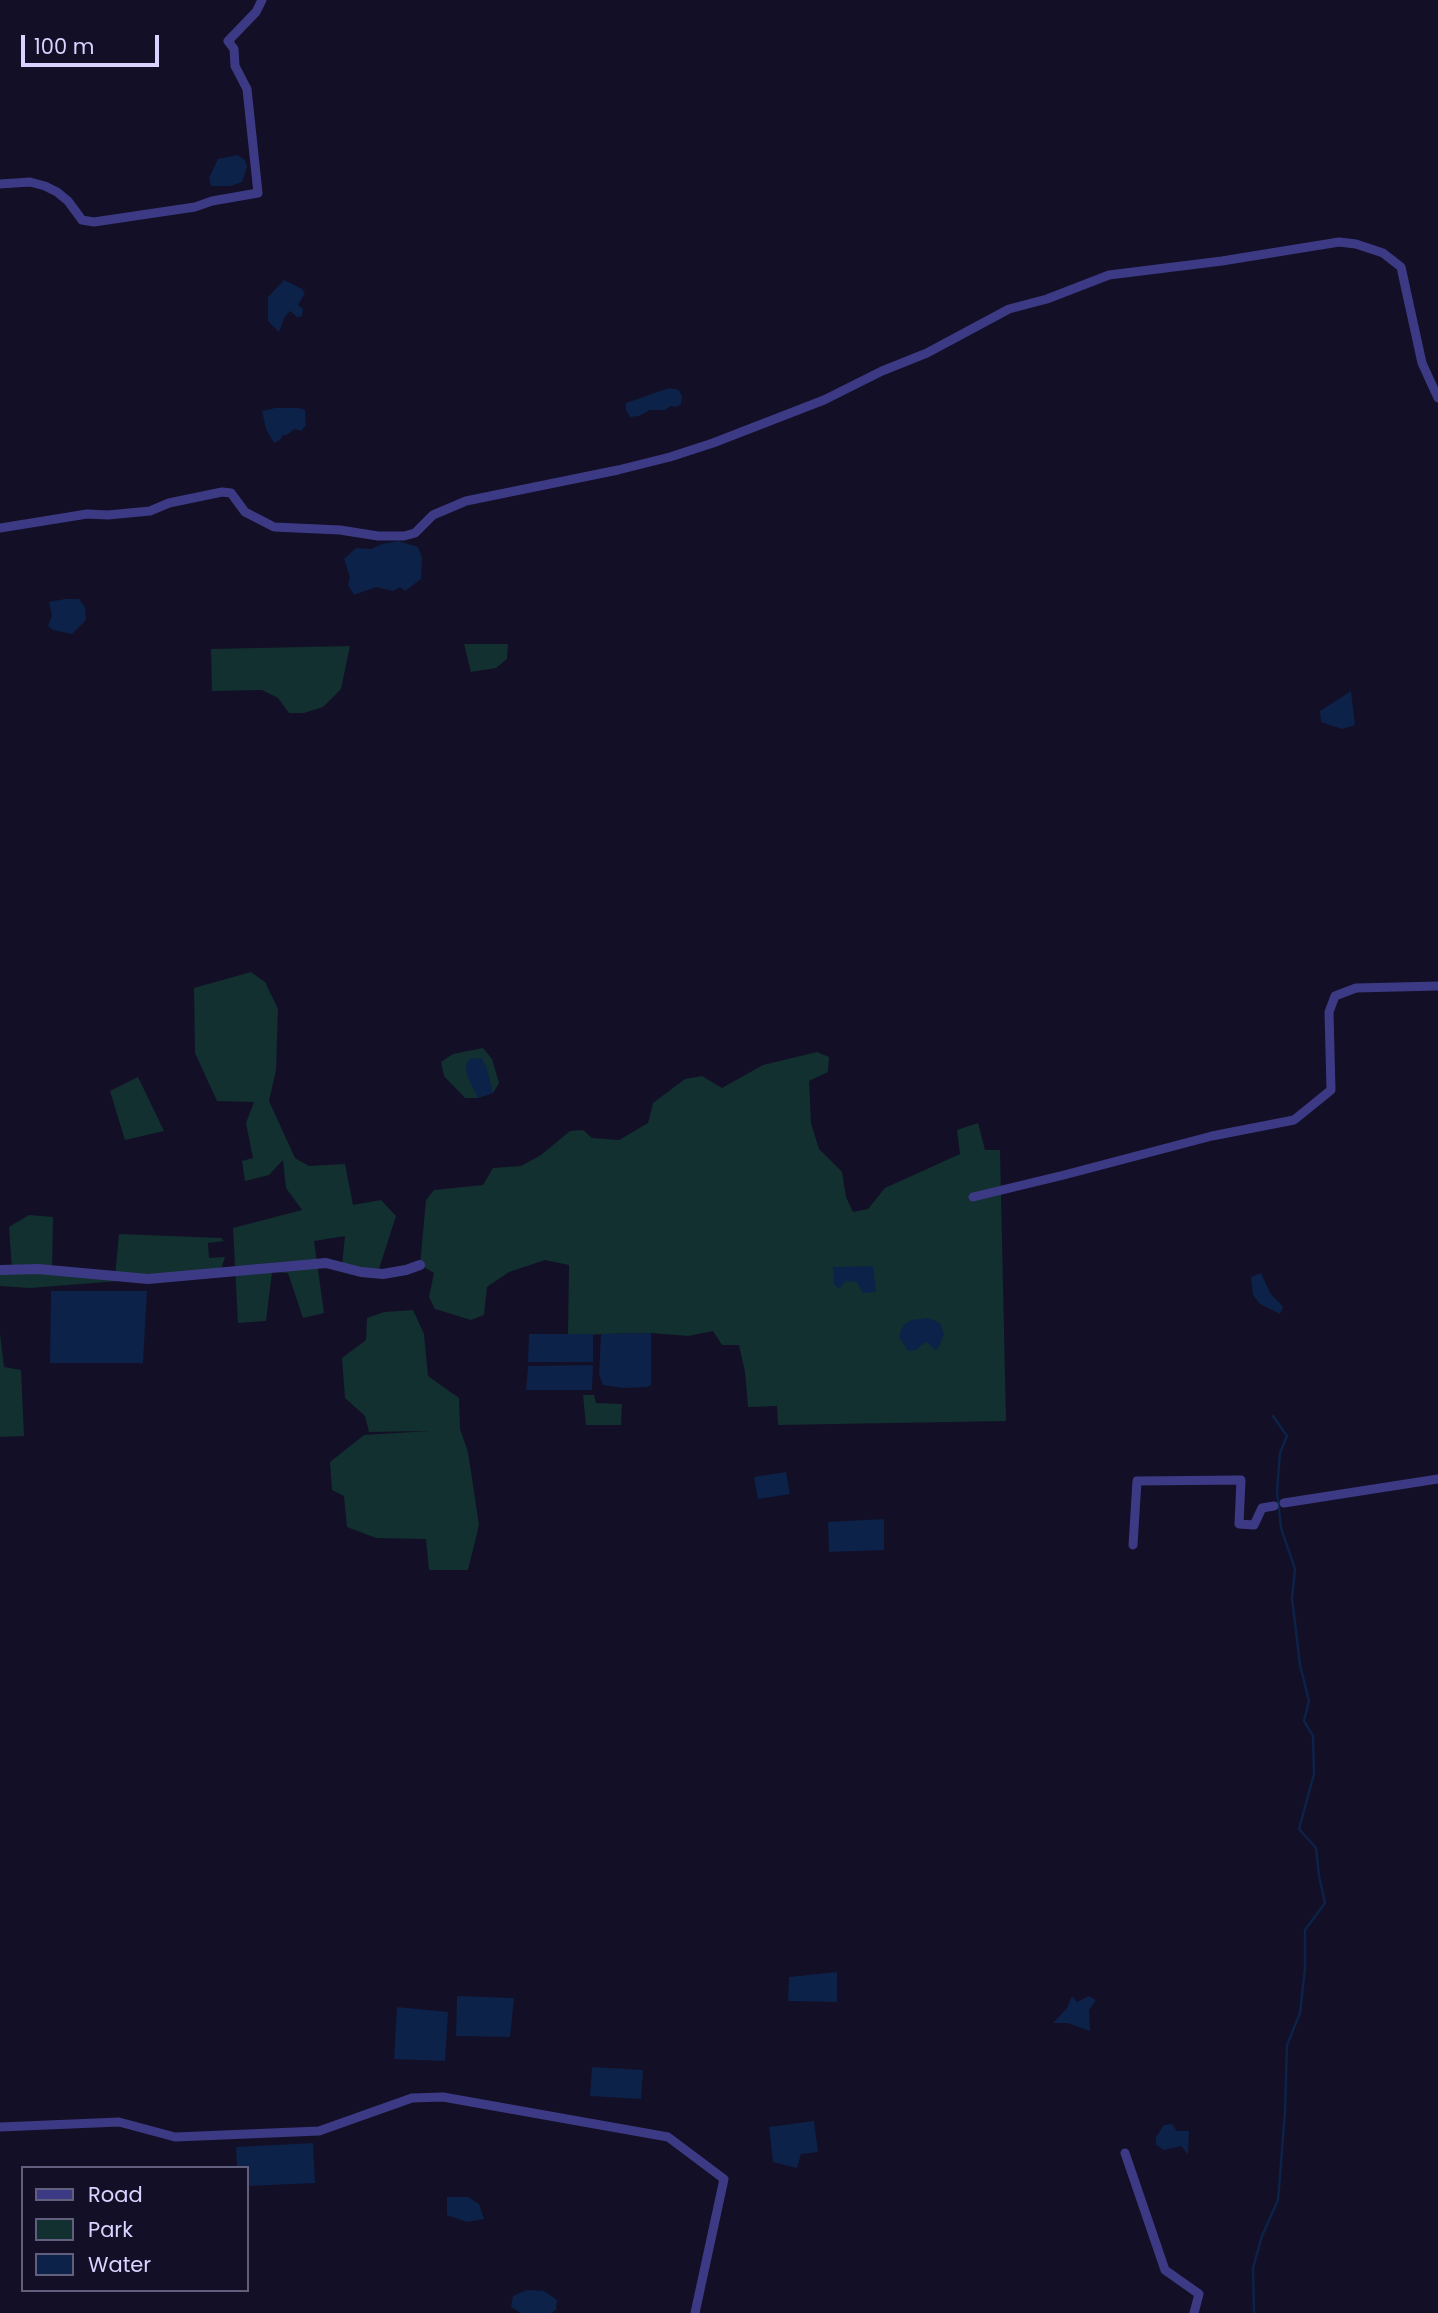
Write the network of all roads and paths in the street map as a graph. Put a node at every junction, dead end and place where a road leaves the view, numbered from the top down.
1 (262, 0) edge
2 (0, 184) edge
3 (1438, 398) edge
4 (0, 528) edge
5 (1438, 986) edge
6 (973, 1197) dead end
7 (419, 1265) dead end
8 (0, 1270) edge
9 (1438, 1479) edge
10 (1132, 1545) dead end
11 (0, 2127) edge
12 (1125, 2153) dead end
13 (695, 2313) edge
14 (1194, 2313) edge

1 - 2 street
3 - 4 street
5 - 6 street
7 - 8 street
9 - 10 street
11 - 13 street
12 - 14 street

